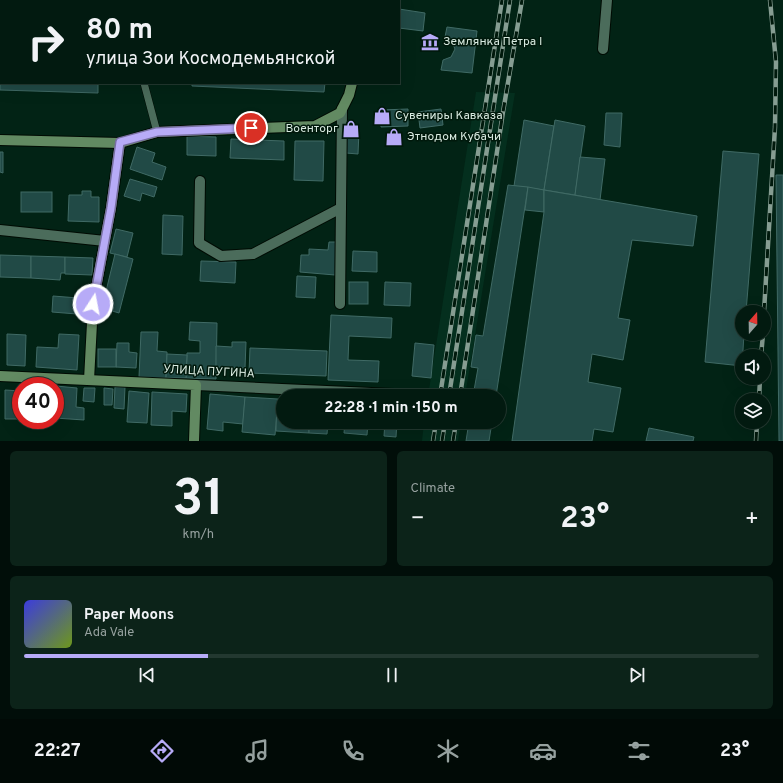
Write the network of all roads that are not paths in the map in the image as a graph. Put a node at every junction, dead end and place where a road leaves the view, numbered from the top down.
1 (607, 0) edge
2 (603, 49) dead end
3 (144, 84) edge
4 (352, 84) edge
5 (342, 109) junction
6 (157, 132) junction
7 (0, 140) edge
8 (120, 142) junction
9 (200, 181) dead end
10 (341, 208) junction
11 (0, 230) edge
12 (105, 241) junction
13 (340, 304) dead end
14 (0, 376) edge
15 (89, 380) junction
16 (196, 385) junction
17 (284, 389) edge
18 (194, 441) edge

1 - 2 street
3 - 6 lane
4 - 5 street
5 - 6 street
5 - 10 street
6 - 8 street
7 - 8 street
8 - 12 street
9 - 10 street
10 - 13 street
11 - 12 street
12 - 15 street
14 - 15 street, УЛИЦА ПУГИНА
15 - 16 street, УЛИЦА ПУГИНА
16 - 17 street, УЛИЦА ПУГИНА
16 - 18 street

